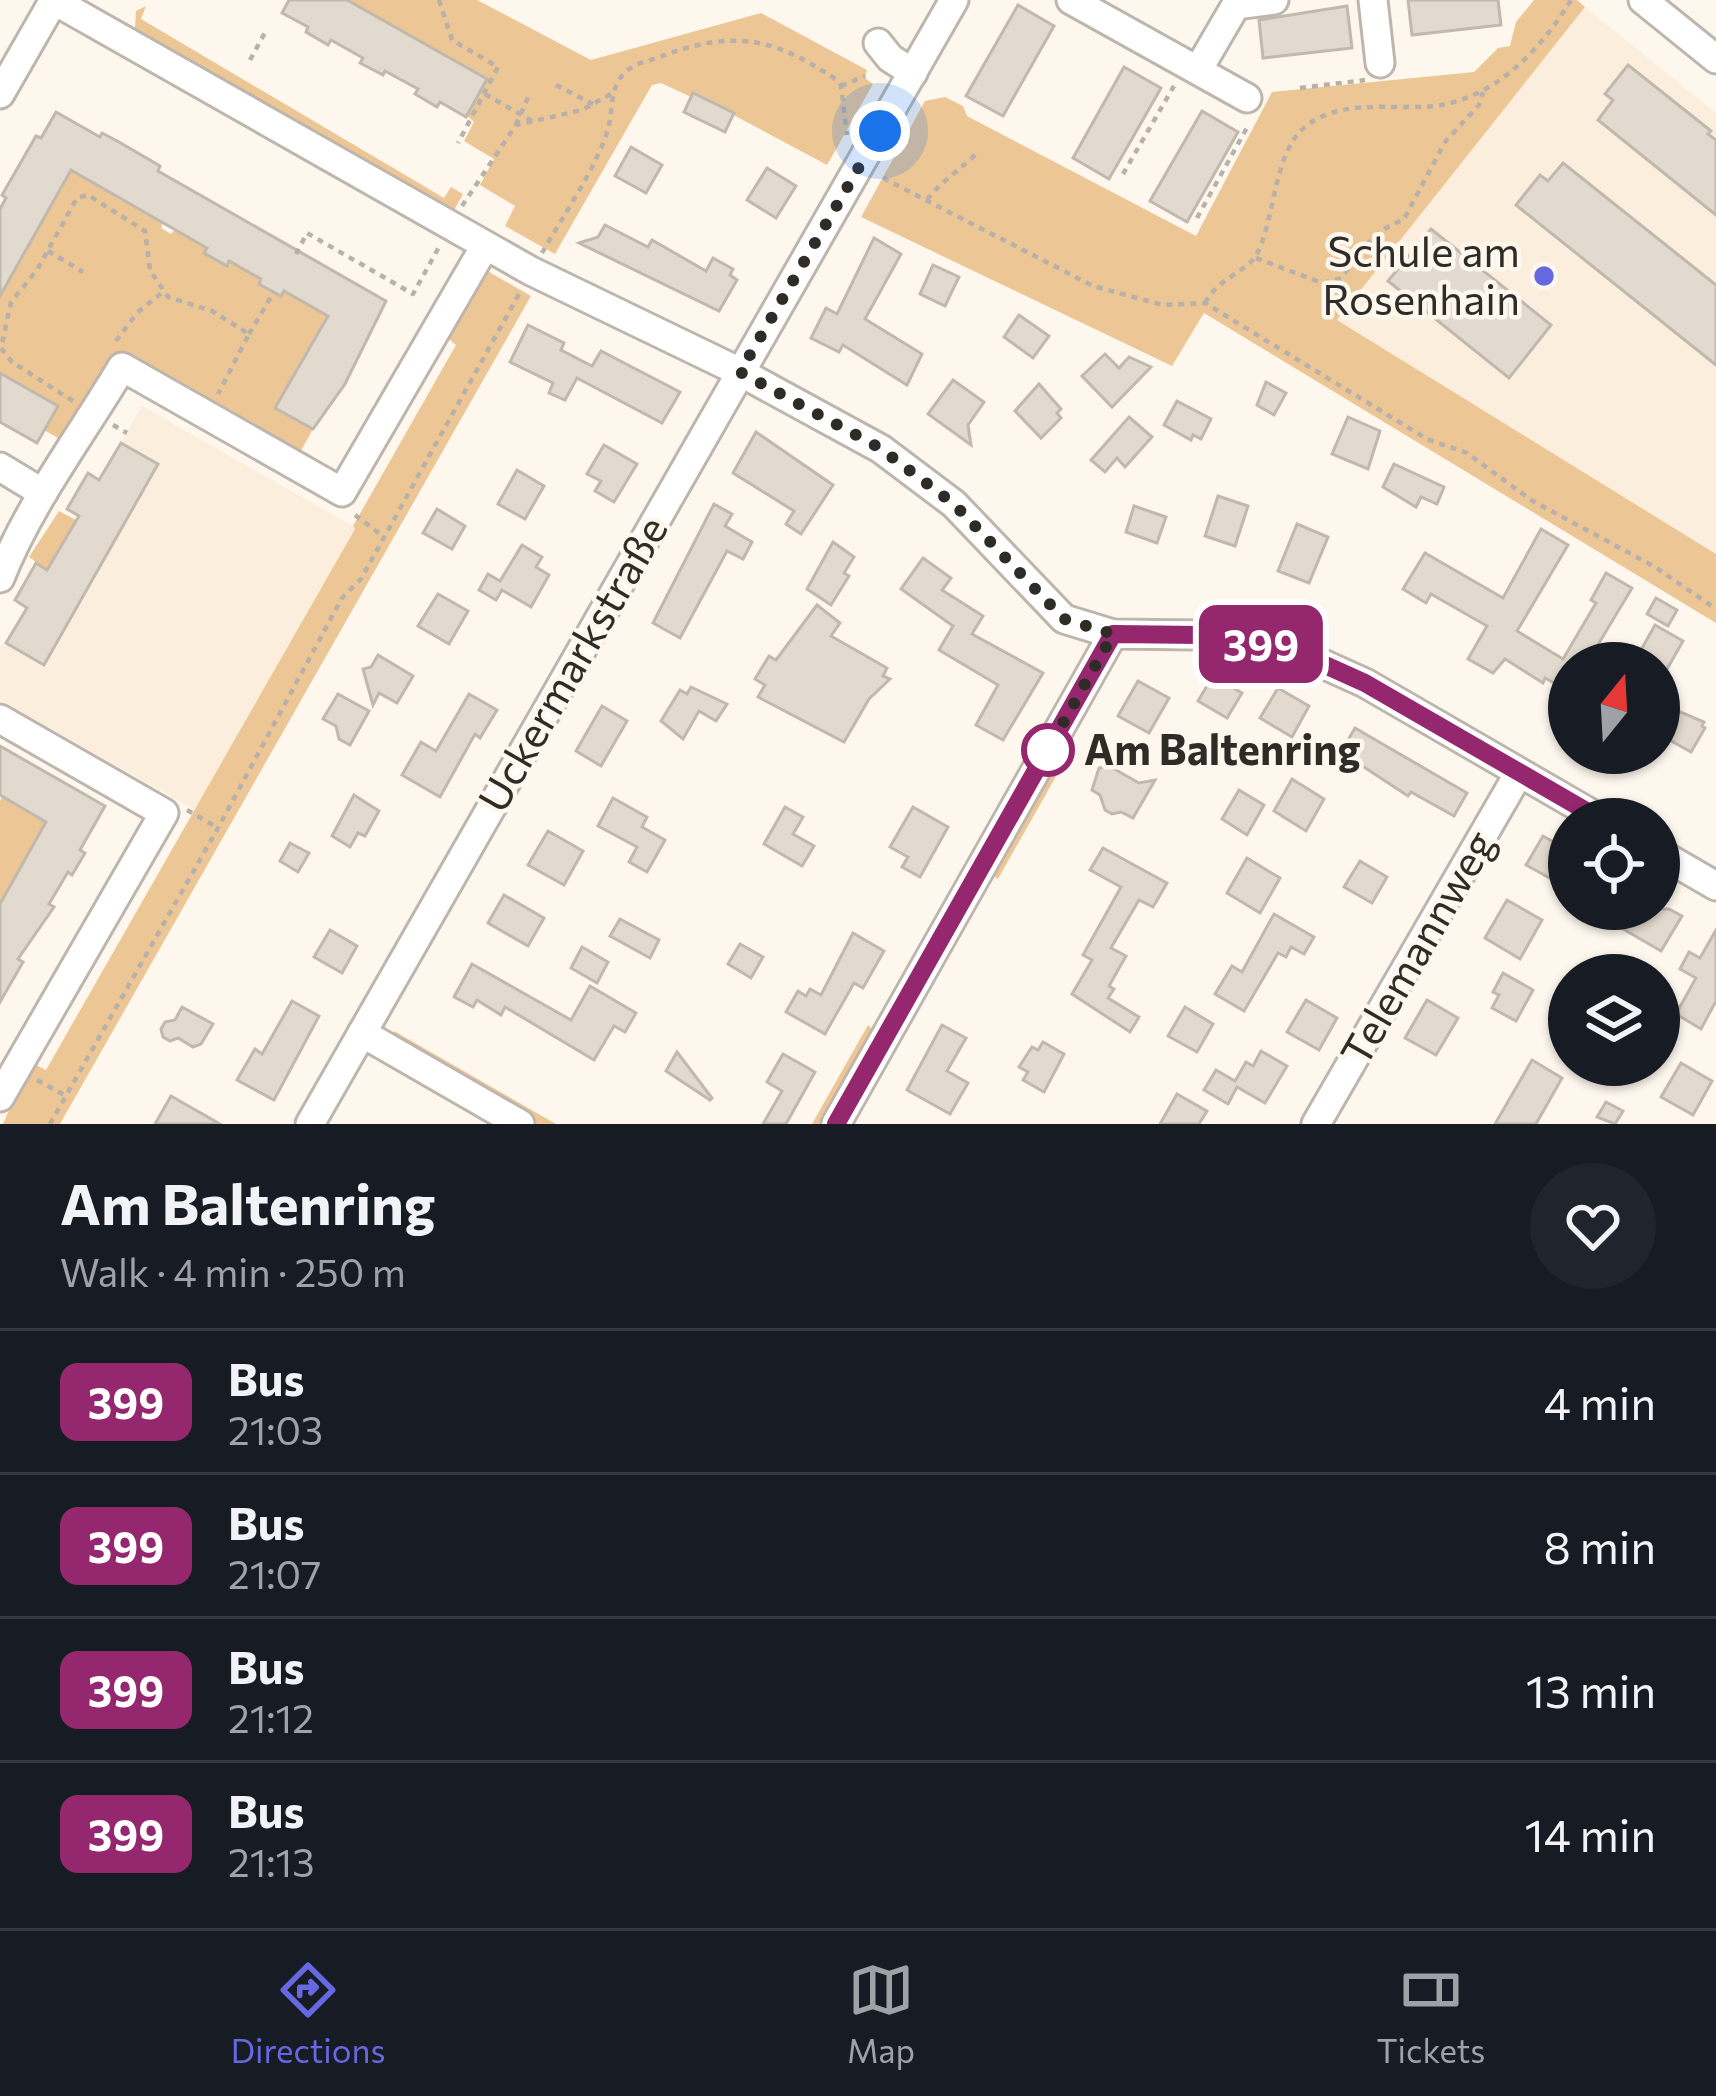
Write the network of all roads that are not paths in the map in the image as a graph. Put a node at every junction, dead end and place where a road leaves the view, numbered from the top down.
1 (53, 0) edge
2 (954, 0) edge
3 (1071, 0) edge
4 (1274, 0) edge
5 (1373, 0) edge
6 (1642, 0) edge
7 (878, 43) dead end
8 (1716, 59) edge
9 (1380, 64) road end
10 (1192, 68) junction
11 (913, 74) junction
12 (0, 94) edge
13 (1247, 98) road end
14 (485, 246) junction
15 (740, 372) junction
16 (0, 467) edge
17 (44, 493) junction
18 (6, 546) edge
19 (0, 578) edge
20 (1113, 634) junction
21 (0, 719) edge
22 (1519, 773) junction
23 (1563, 798) edge
24 (1680, 865) edge
25 (1716, 886) edge
26 (362, 1033) junction
27 (0, 1097) edge
28 (310, 1124) edge
29 (520, 1124) edge
30 (836, 1124) edge
31 (1316, 1124) edge

1 - 12 street
1 - 14 street
2 - 11 street, Uckermarkstraße
3 - 10 street
4 - 10 street
5 - 9 street
6 - 8 street
7 - 11 street
10 - 13 street
11 - 15 street, Uckermarkstraße
14 - 15 street
14 - 17 street
15 - 20 street
15 - 26 street, Uckermarkstraße
16 - 17 street
17 - 18 street
18 - 19 street
20 - 22 street
20 - 30 street
21 - 27 street
22 - 23 street
22 - 31 street, Telemannweg
24 - 25 street
26 - 28 street, Uckermarkstraße
26 - 29 street

